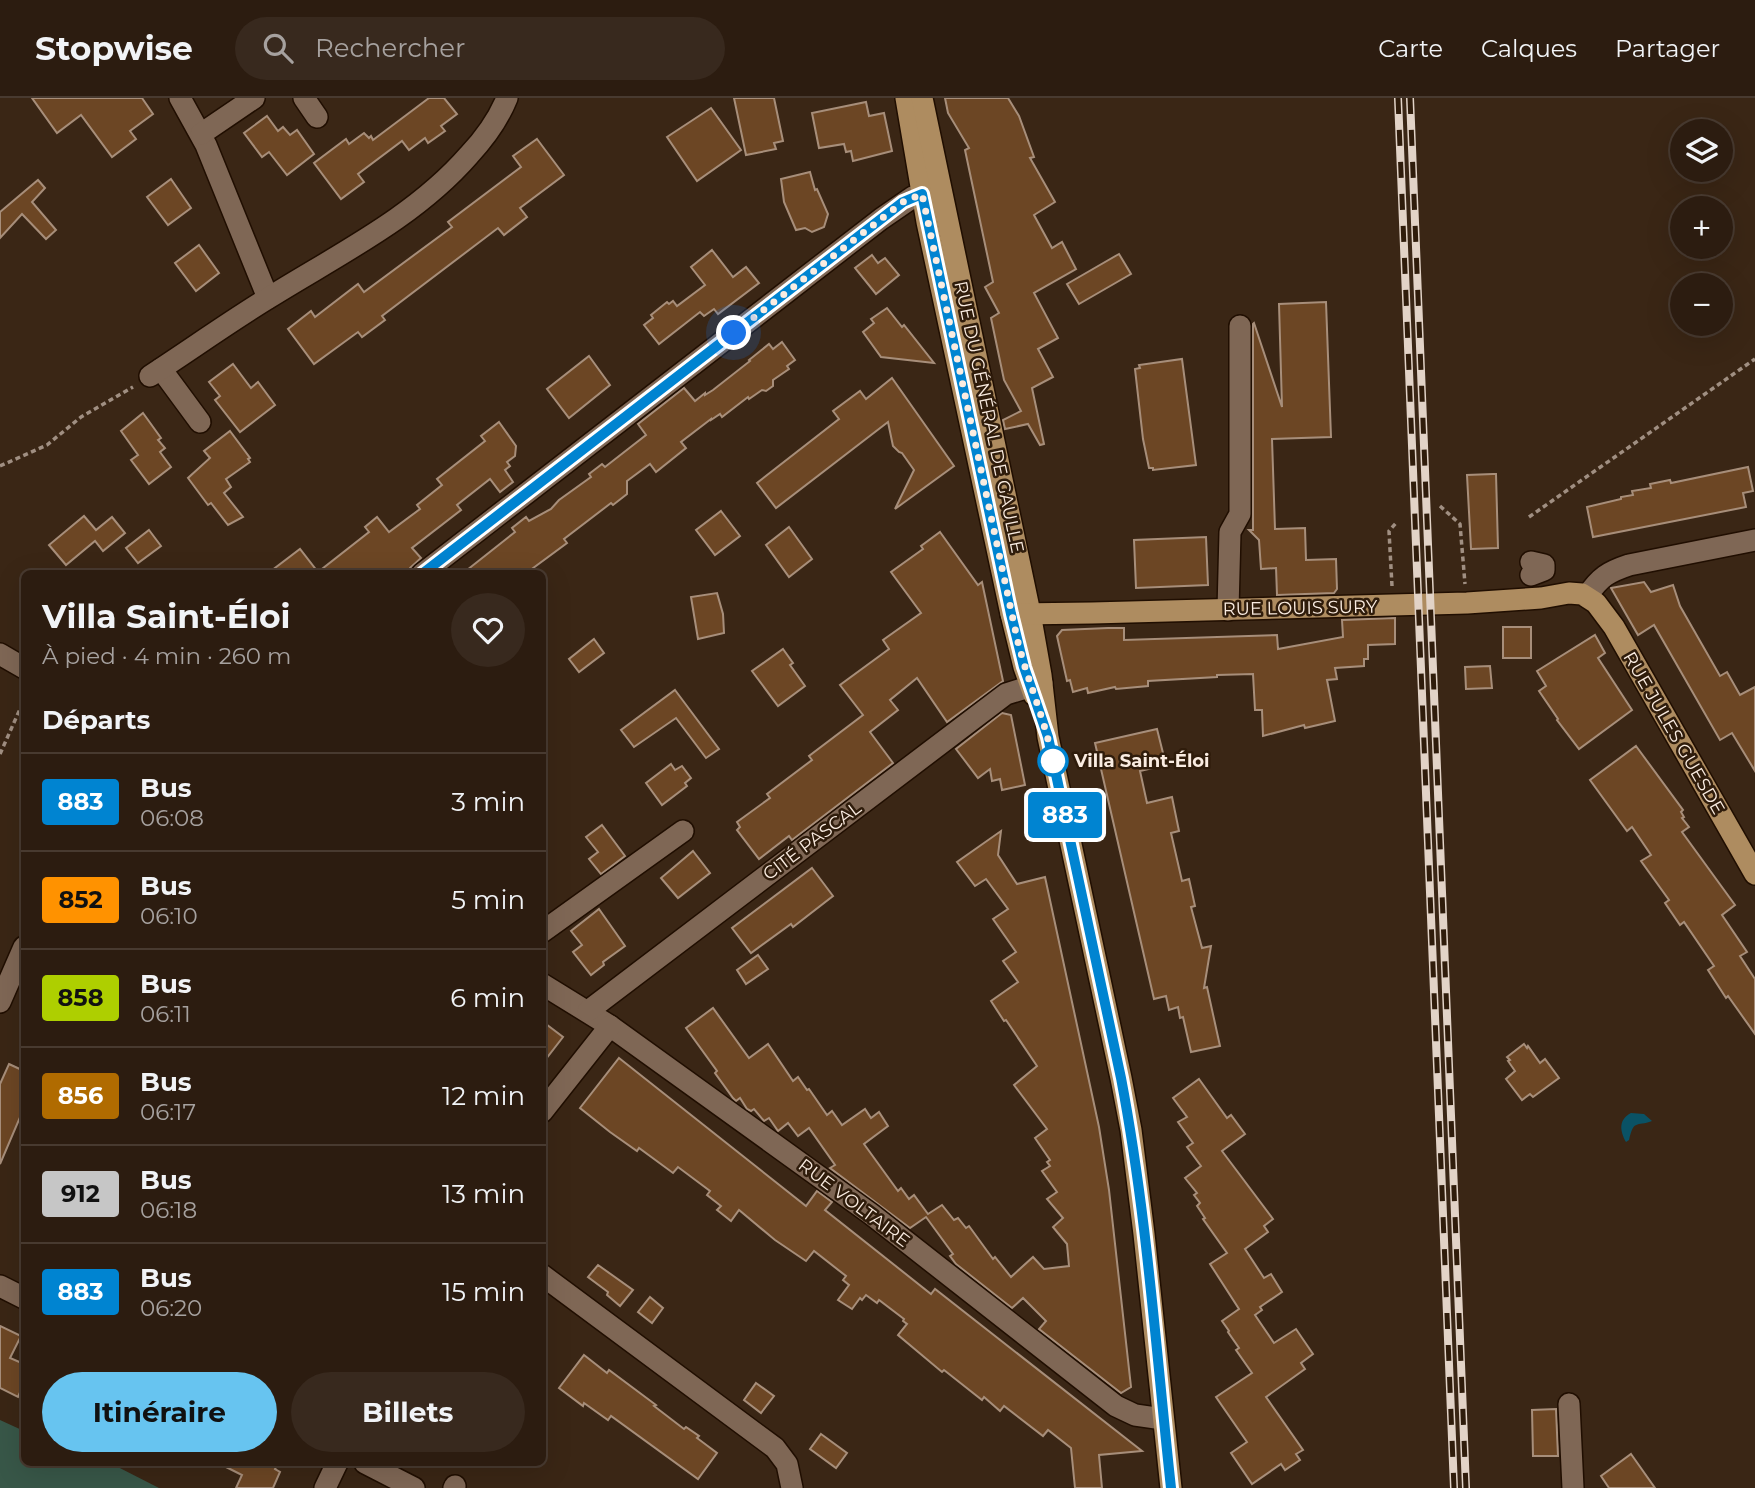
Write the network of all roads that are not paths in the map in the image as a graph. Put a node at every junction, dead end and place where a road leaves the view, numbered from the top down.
1 (180, 98) edge
2 (254, 98) edge
3 (303, 98) edge
4 (507, 98) edge
5 (906, 98) edge
6 (922, 98) edge
7 (317, 117) dead end
8 (201, 134) junction
9 (931, 192) junction
10 (268, 298) junction
11 (1240, 326) dead end
12 (200, 422) dead end
13 (1755, 540) edge
14 (427, 570) edge
15 (1587, 596) junction
16 (1228, 610) junction
17 (1020, 614) junction
18 (0, 654) edge
19 (21, 666) edge
20 (1036, 685) junction
21 (682, 831) dead end
22 (1755, 874) edge
23 (546, 929) edge
24 (21, 954) edge
25 (546, 986) edge
26 (0, 1002) edge
27 (588, 1011) junction
28 (610, 1026) junction
29 (546, 1107) edge
30 (546, 1278) edge
31 (0, 1286) edge
32 (21, 1296) edge
33 (1569, 1404) dead end
34 (1163, 1419) junction
35 (336, 1466) edge
36 (372, 1466) edge
37 (325, 1488) edge
38 (414, 1488) edge
39 (792, 1488) edge
40 (1171, 1488) edge
41 (1573, 1488) edge

1 - 8 street
2 - 8 street
3 - 7 street
4 - 10 street
5 - 9 main road, RUE DU GÉNÉRAL DE GAULLE
6 - 9 main road, RUE DU GÉNÉRAL DE GAULLE
8 - 10 street
9 - 14 street
9 - 17 main road, RUE DU GÉNÉRAL DE GAULLE
10 - 12 street
11 - 16 street
13 - 15 street
15 - 16 main road, RUE LOUIS SURY
15 - 22 main road, RUE JULES GUESDE
16 - 17 main road, RUE LOUIS SURY
17 - 20 main road, RUE DU GÉNÉRAL DE GAULLE
18 - 19 street
20 - 27 street, CITÉ PASCAL
20 - 34 main road, RUE DU GÉNÉRAL DE GAULLE
21 - 23 street
24 - 26 street
25 - 27 street, RUE VOLTAIRE
27 - 28 street, RUE VOLTAIRE
28 - 29 street
28 - 34 street, RUE VOLTAIRE
30 - 39 street
31 - 32 street
33 - 41 street
34 - 40 main road, RUE DU GÉNÉRAL DE GAULLE
35 - 37 street
36 - 38 street

